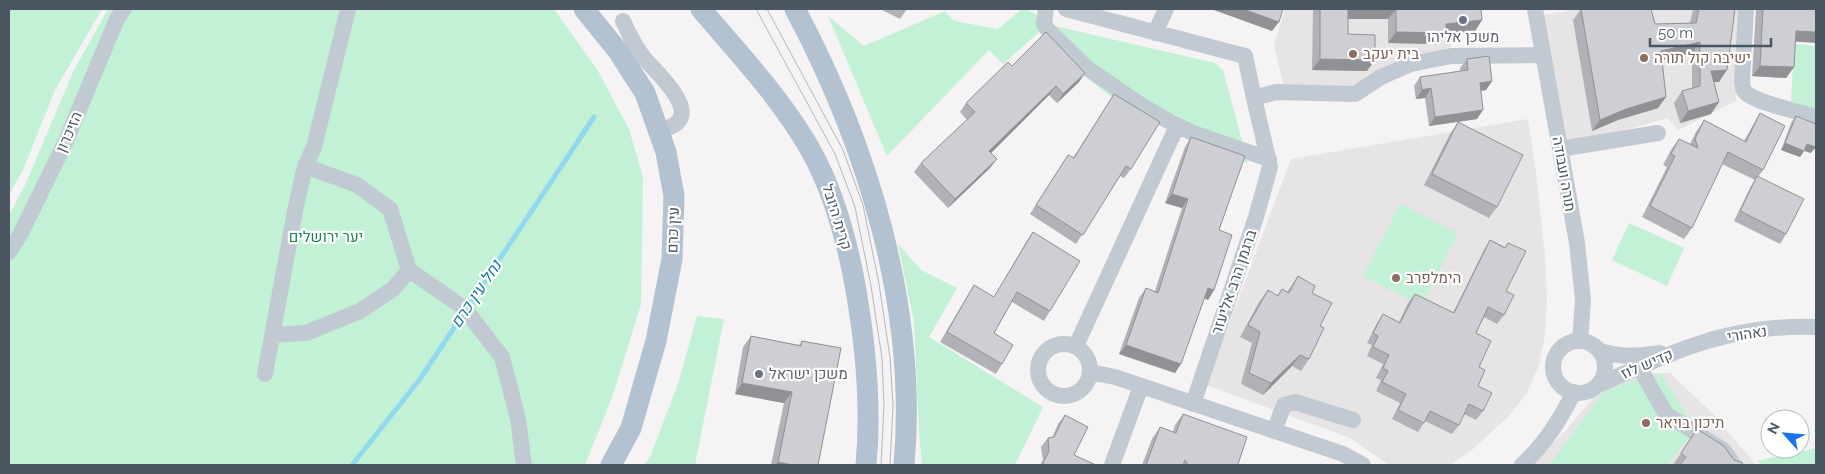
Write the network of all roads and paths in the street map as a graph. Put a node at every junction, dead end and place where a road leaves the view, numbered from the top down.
1 (124, 9) edge
2 (348, 9) edge
3 (584, 9) edge
4 (796, 9) edge
5 (1046, 9) edge
6 (1066, 9) edge
7 (1166, 9) edge
8 (1746, 9) edge
9 (1540, 10) edge
10 (710, 14) edge
11 (623, 21) dead end
12 (1155, 33) junction
13 (1542, 55) junction
14 (1254, 98) junction
15 (1816, 117) edge
16 (1177, 126) junction
17 (667, 127) junction
18 (1658, 133) dead end
19 (1560, 149) junction
20 (1268, 159) junction
21 (305, 166) junction
22 (9, 252) edge
23 (409, 270) junction
24 (1816, 327) edge
25 (272, 335) junction
26 (1580, 341) junction
27 (1076, 346) junction
28 (1680, 350) junction
29 (1600, 351) junction
30 (1639, 368) junction
31 (1090, 372) junction
32 (265, 374) dead end
33 (1598, 385) junction
34 (1141, 386) junction
35 (1574, 392) junction
36 (1193, 404) junction
37 (1353, 420) dead end
38 (1274, 431) junction
39 (524, 465) edge
40 (611, 465) edge
41 (866, 465) edge
42 (904, 465) edge
43 (1112, 465) edge
44 (1363, 465) edge
45 (1522, 465) edge
46 (1734, 465) edge

1 - 22 street, הזיכרון
2 - 21 street
3 - 17 main road, עין כרם
4 - 42 main road
5 - 16 street
6 - 12 street
7 - 12 street
8 - 15 street
9 - 13 street, תורה ועבודה
10 - 41 main road, קרית היובל
11 - 17 street
12 - 14 street, ברגמן הרב אליעזר
13 - 14 street
13 - 19 street, תורה ועבודה
14 - 20 street, ברגמן הרב אליעזר
16 - 20 street
16 - 27 street
17 - 40 main road, עין כרם
18 - 19 street
19 - 26 street, תורה ועבודה
20 - 36 street, ברגמן הרב אליעזר
21 - 23 street
21 - 25 street
23 - 25 street
23 - 39 street
24 - 28 street, נאהורי
25 - 32 street
26 - 29 street
26 - 35 street
27 - 31 street
27 - 31 street
28 - 29 street, קדיש לוז
28 - 30 street, קדיש לוז
29 - 33 street
30 - 33 street, קדיש לוז
30 - 46 street
31 - 34 street
33 - 35 street
34 - 36 street
34 - 43 street
35 - 45 street
36 - 38 street
37 - 38 street
38 - 44 street

